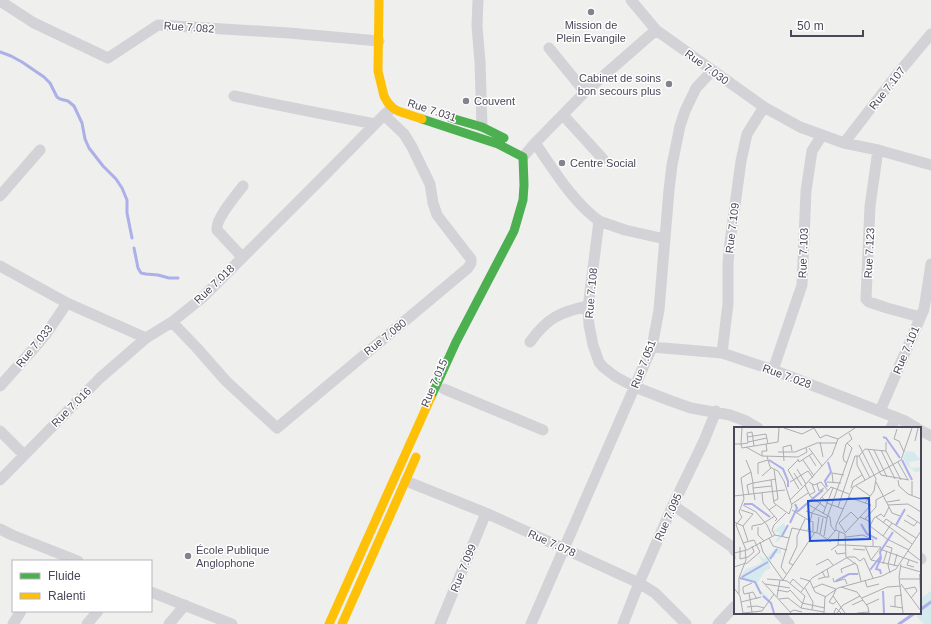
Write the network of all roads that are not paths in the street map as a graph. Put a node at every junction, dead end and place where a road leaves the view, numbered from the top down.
1 (379, 0) edge
2 (386, 0) edge
3 (478, 0) edge
4 (631, 0) edge
5 (0, 1) edge
6 (656, 30) junction
7 (931, 34) edge
8 (379, 41) junction
9 (549, 48) dead end
10 (712, 71) junction
11 (391, 91) dead end
12 (585, 92) junction
13 (234, 96) dead end
14 (764, 107) junction
15 (393, 109) junction
16 (563, 115) junction
17 (376, 124) junction
18 (482, 127) junction
19 (822, 135) junction
20 (844, 143) junction
21 (40, 150) dead end
22 (529, 150) junction
23 (878, 150) junction
24 (603, 159) dead end
25 (931, 165) edge
26 (243, 186) dead end
27 (0, 196) edge
28 (599, 221) junction
29 (665, 240) junction
30 (517, 245) dead end
31 (242, 257) junction
32 (931, 264) edge
33 (0, 266) edge
34 (67, 303) junction
35 (588, 306) junction
36 (484, 308) dead end
37 (925, 313) edge
38 (172, 322) junction
39 (146, 338) junction
40 (530, 342) dead end
41 (652, 347) junction
42 (722, 354) junction
43 (773, 370) junction
44 (0, 386) edge
45 (635, 387) junction
46 (443, 392) joint
47 (880, 411) junction
48 (716, 412) junction
49 (896, 418) junction
50 (756, 427) edge
51 (892, 427) edge
52 (915, 427) edge
53 (543, 430) dead end
54 (0, 431) edge
55 (921, 431) edge
56 (931, 436) edge
57 (420, 447) dead end
58 (24, 455) junction
59 (0, 480) edge
60 (406, 481) junction
61 (673, 505) junction
62 (486, 513) junction
63 (0, 529) edge
64 (564, 548) junction
65 (734, 550) edge
66 (58, 558) edge
67 (71, 560) edge
68 (639, 583) junction
69 (152, 592) edge
70 (185, 605) junction
71 (734, 607) edge
72 (21, 612) edge
73 (97, 612) edge
74 (780, 614) edge
75 (12, 624) edge
76 (87, 624) edge
77 (169, 624) edge
78 (232, 624) edge
79 (329, 624) edge
80 (342, 624) edge
81 (440, 624) edge
82 (531, 624) edge
83 (623, 624) edge
84 (686, 624) edge
85 (718, 624) edge
86 (789, 624) edge

1 - 8 main road, Rue 7.031
2 - 11 main road
3 - 18 street
4 - 6 street, Rue 7.030
5 - 8 street, Rue 7.082
6 - 10 street, Rue 7.030
6 - 12 street
7 - 20 street, Rue 7.107
8 - 15 main road, Rue 7.031
9 - 12 street
10 - 14 street, Rue 7.030
10 - 29 street, Rue 7.051
12 - 16 street
13 - 17 street
14 - 19 street, Rue 7.030
14 - 42 street, Rue 7.109
15 - 17 street, Rue 7.018
15 - 18 main road, Rue 7.031
15 - 22 main road, Rue 7.031
15 - 38 street, Rue 7.080
16 - 22 street
16 - 24 street
17 - 31 street, Rue 7.018
18 - 22 main road, Rue 7.031
19 - 20 street, Rue 7.030
19 - 43 street, Rue 7.103
20 - 23 street, Rue 7.030
21 - 27 street
22 - 28 street
22 - 30 main road
22 - 79 main road, Rue 7.015
23 - 25 street, Rue 7.030
23 - 37 street, Rue 7.123
26 - 31 street
28 - 29 street
28 - 35 street, Rue 7.108
29 - 41 street, Rue 7.051
31 - 38 street, Rue 7.018
32 - 37 street, Rue 7.101
33 - 34 street
34 - 39 street
34 - 44 street, Rue 7.033
35 - 40 street
35 - 45 street, Rue 7.108
36 - 46 main road, Rue 7.015
37 - 47 street, Rue 7.101
38 - 39 street, Rue 7.018
39 - 58 street, Rue 7.016
41 - 42 street, Rue 7.028
41 - 45 street, Rue 7.051
42 - 43 street, Rue 7.028
43 - 47 street, Rue 7.028
45 - 48 street, Rue 7.108
45 - 64 street, Rue 7.051
46 - 53 street
47 - 49 street, Rue 7.028
48 - 50 street, Rue 7.108
48 - 61 street, Rue 7.095
49 - 51 street
49 - 52 street, Rue 7.028
54 - 58 street
55 - 56 street
57 - 60 main road
58 - 59 street, Rue 7.016
60 - 62 street, Rue 7.078
60 - 80 main road
61 - 65 street
61 - 68 street, Rue 7.095
62 - 64 street, Rue 7.078
62 - 81 street, Rue 7.099
63 - 66 street
64 - 68 street, Rue 7.078
64 - 82 street, Rue 7.051
66 - 67 street
68 - 83 street, Rue 7.095
68 - 84 street, Rue 7.078
69 - 70 street
70 - 77 street
70 - 78 street
71 - 85 street
72 - 75 street
73 - 76 street
74 - 86 street

